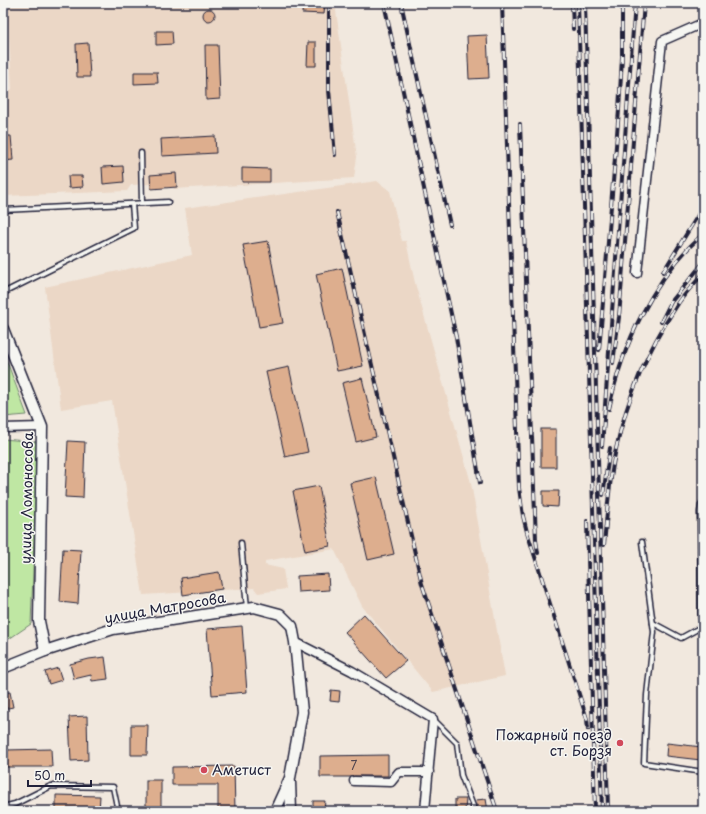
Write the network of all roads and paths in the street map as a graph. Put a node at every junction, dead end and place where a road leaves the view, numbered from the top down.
1 (703, 24) edge
2 (141, 153) dead end
3 (168, 202) dead end
4 (132, 204) junction
5 (142, 204) junction
6 (3, 210) edge
7 (637, 273) dead end
8 (3, 292) edge
9 (3, 329) edge
10 (42, 426) junction
11 (3, 428) edge
12 (703, 505) edge
13 (642, 542) dead end
14 (241, 543) dead end
15 (703, 600) edge
16 (247, 608) junction
17 (703, 618) edge
18 (653, 623) junction
19 (703, 626) edge
20 (295, 642) junction
21 (45, 651) junction
22 (3, 668) edge
23 (433, 720) junction
24 (429, 772) junction
25 (703, 772) edge
26 (290, 778) junction
27 (354, 781) dead end
28 (3, 807) edge
29 (118, 811) edge
30 (275, 811) edge
31 (291, 811) edge
32 (425, 811) edge
33 (473, 811) edge

1 - 7 street
2 - 5 lane
3 - 5 lane
4 - 5 lane
4 - 6 lane
4 - 8 lane
9 - 10 street, улица Ломоносова
10 - 11 street
10 - 21 street, улица Ломоносова
12 - 15 street
13 - 18 lane
14 - 16 lane
15 - 17 street
16 - 20 street, улица Матросова
16 - 21 street, улица Матросова
18 - 19 lane
18 - 25 lane
20 - 23 street
20 - 26 street, улица Матросова
21 - 22 street, улица Матросова
23 - 24 street
23 - 33 lane
24 - 27 street
24 - 32 street
26 - 30 street
26 - 31 street
28 - 29 lane

